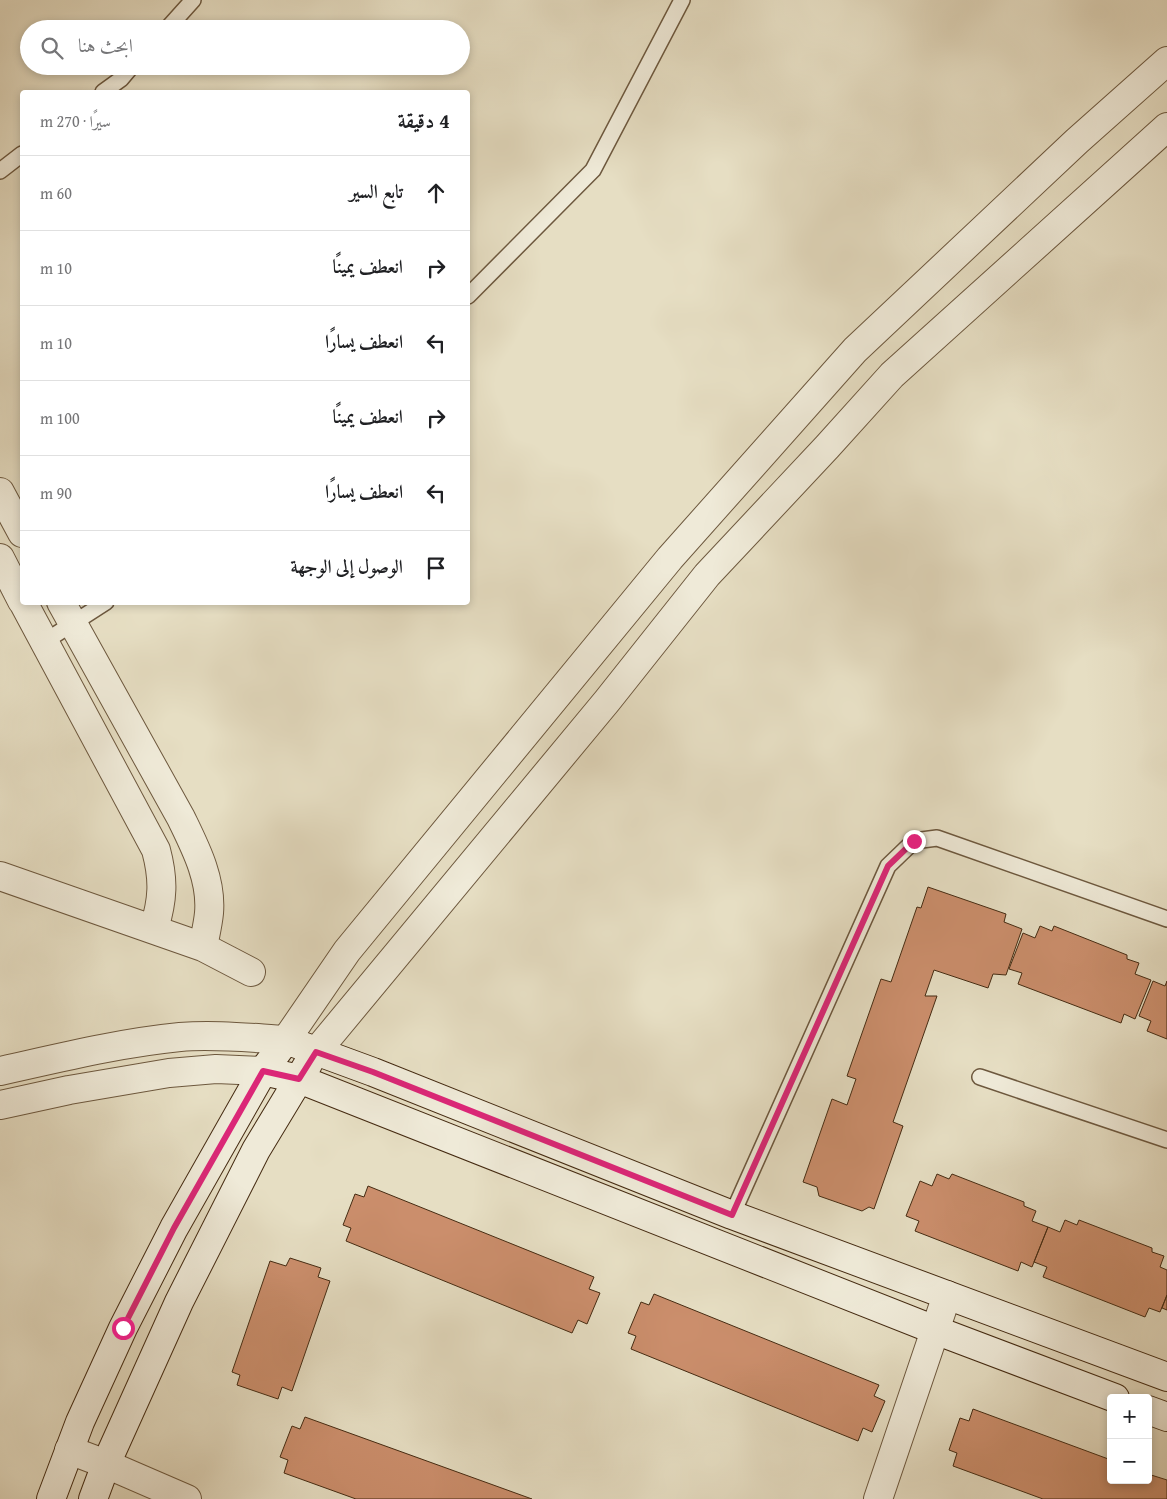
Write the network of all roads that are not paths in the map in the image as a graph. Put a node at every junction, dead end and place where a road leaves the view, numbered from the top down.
1 (193, 0) edge
2 (682, 0) edge
3 (175, 20) edge
4 (1167, 61) edge
5 (124, 75) edge
6 (106, 90) edge
7 (1167, 127) edge
8 (20, 156) edge
9 (0, 171) edge
10 (470, 294) edge
11 (0, 492) edge
12 (20, 529) edge
13 (0, 558) edge
14 (20, 596) edge
15 (25, 605) edge
16 (95, 605) edge
17 (66, 613) edge
18 (44, 642) junction
19 (0, 876) edge
20 (1167, 919) edge
21 (154, 929) junction
22 (203, 947) junction
23 (251, 972) dead end
24 (286, 1040) junction
25 (316, 1052) junction
26 (0, 1071) edge
27 (263, 1071) junction
28 (980, 1077) dead end
29 (299, 1079) junction
30 (0, 1105) edge
31 (1167, 1140) edge
32 (732, 1215) junction
33 (948, 1295) junction
34 (935, 1330) junction
35 (1167, 1377) edge
36 (1107, 1395) edge
37 (1152, 1411) edge
38 (1167, 1417) edge
39 (70, 1450) junction
40 (106, 1464) junction
41 (51, 1499) edge
42 (93, 1499) edge
43 (187, 1499) edge
44 (878, 1499) edge

1 - 3 lane
2 - 10 lane
4 - 24 street
5 - 6 lane
7 - 25 street
8 - 9 lane
11 - 12 street
13 - 14 street
15 - 18 street
16 - 17 lane
17 - 18 lane
17 - 22 street
18 - 21 street
19 - 21 street
20 - 32 lane
21 - 22 street
22 - 23 street
24 - 25 street
24 - 26 street
24 - 27 street
25 - 29 street
25 - 32 street
27 - 29 street
27 - 30 street
27 - 39 street
28 - 31 lane
29 - 34 street
29 - 40 street
32 - 33 street
33 - 34 street
33 - 35 street
34 - 36 street
34 - 44 street
37 - 38 street
39 - 40 street
39 - 41 street
40 - 42 street
40 - 43 street

